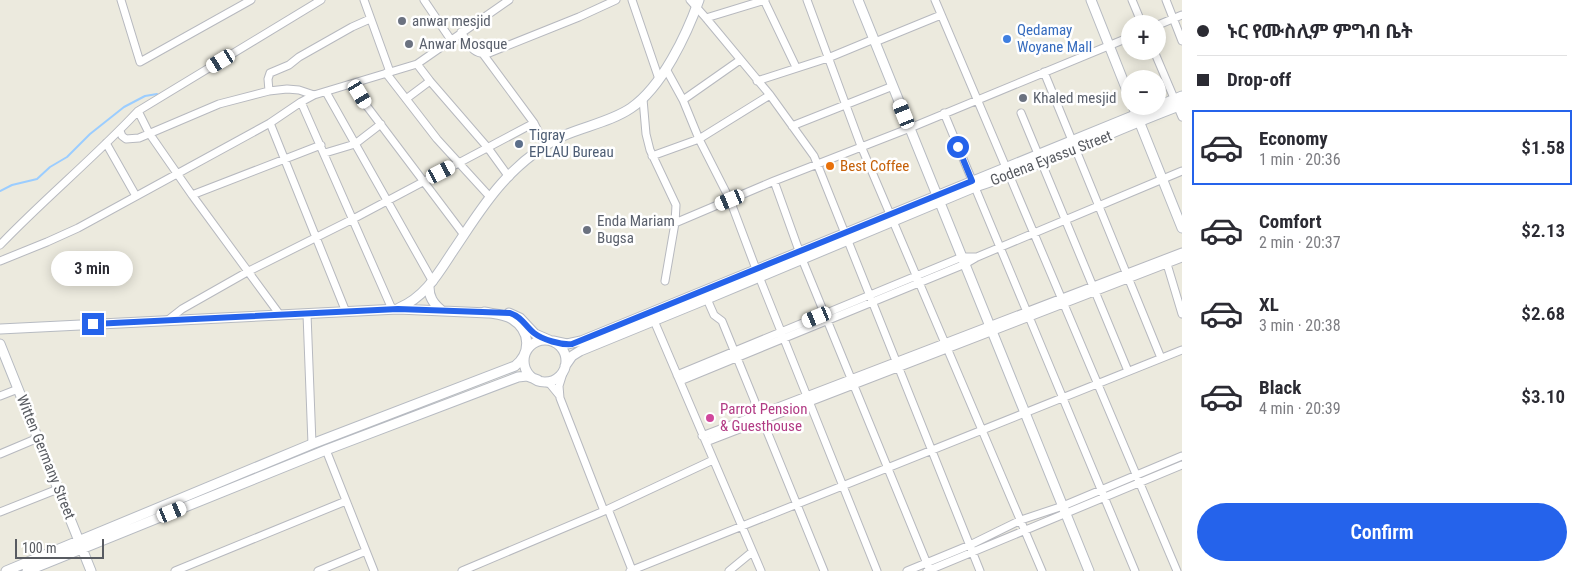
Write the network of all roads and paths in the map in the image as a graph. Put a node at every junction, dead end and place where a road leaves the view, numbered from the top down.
1 (121, 0) edge
2 (234, 0) edge
3 (250, 0) edge
4 (321, 0) edge
5 (364, 0) edge
6 (424, 0) edge
7 (509, 0) edge
8 (616, 0) edge
9 (632, 0) edge
10 (764, 0) edge
11 (807, 0) edge
12 (858, 0) edge
13 (935, 0) edge
14 (1091, 0) edge
15 (1132, 0) edge
16 (1166, 0) edge
17 (695, 2) edge
18 (235, 9) junction
19 (941, 14) junction
20 (1138, 15) edge
21 (1182, 15) edge
22 (706, 18) junction
23 (1173, 18) junction
24 (370, 19) junction
25 (1166, 21) edge
26 (461, 32) junction
27 (450, 40) junction
28 (874, 40) junction
29 (1121, 41) edge
30 (1182, 41) edge
31 (1109, 46) junction
32 (483, 54) junction
33 (828, 58) junction
34 (740, 60) junction
35 (1158, 60) edge
36 (417, 64) junction
37 (796, 67) junction
38 (666, 69) junction
39 (1044, 72) junction
40 (388, 73) junction
41 (1121, 76) edge
42 (659, 79) junction
43 (430, 81) junction
44 (757, 81) junction
45 (353, 84) junction
46 (893, 86) junction
47 (269, 91) junction
48 (326, 92) junction
49 (314, 95) junction
50 (770, 96) junction
51 (406, 99) junction
52 (643, 99) junction
53 (683, 100) junction
54 (978, 100) junction
55 (301, 102) junction
56 (1179, 102) edge
57 (1166, 104) edge
58 (845, 105) junction
59 (1166, 106) edge
60 (138, 111) junction
61 (1021, 112) dead end
62 (944, 113) junction
63 (1135, 115) edge
64 (1137, 115) edge
65 (1182, 116) edge
66 (270, 123) junction
67 (534, 123) junction
68 (380, 124) junction
69 (792, 126) junction
70 (910, 128) junction
71 (120, 130) junction
72 (149, 133) junction
73 (699, 139) junction
74 (106, 143) junction
75 (355, 144) junction
76 (321, 145) junction
77 (545, 145) junction
78 (860, 146) junction
79 (1074, 146) junction
80 (488, 148) junction
81 (325, 153) junction
82 (652, 156) junction
83 (1040, 159) junction
84 (285, 160) junction
85 (459, 163) junction
86 (817, 164) junction
87 (1182, 171) edge
88 (177, 172) junction
89 (1008, 172) junction
90 (508, 176) junction
91 (1162, 179) junction
92 (423, 181) junction
93 (774, 181) junction
94 (974, 184) junction
95 (136, 196) junction
96 (192, 196) junction
97 (490, 198) junction
98 (938, 198) junction
99 (387, 200) junction
100 (730, 200) junction
101 (1099, 206) junction
102 (891, 218) junction
103 (353, 219) junction
104 (1065, 220) junction
105 (675, 222) junction
106 (1182, 228) edge
107 (1034, 234) junction
108 (464, 236) junction
109 (846, 236) junction
110 (316, 238) junction
111 (0, 246) edge
112 (1000, 247) junction
113 (1182, 252) edge
114 (801, 255) junction
115 (1182, 258) edge
116 (0, 261) edge
117 (964, 261) junction
118 (1167, 264) junction
119 (249, 271) junction
120 (757, 273) junction
121 (1128, 276) junction
122 (917, 280) junction
123 (665, 281) dead end
124 (431, 284) junction
125 (1094, 289) junction
126 (707, 299) junction
127 (871, 299) junction
128 (1063, 301) junction
129 (395, 309) junction
130 (441, 310) junction
131 (346, 312) junction
132 (484, 312) junction
133 (307, 314) junction
134 (1028, 314) junction
135 (1182, 314) edge
136 (280, 315) junction
137 (652, 316) junction
138 (826, 317) junction
139 (168, 320) junction
140 (991, 328) junction
141 (0, 329) edge
142 (782, 335) junction
143 (551, 341) junction
144 (0, 344) edge
145 (945, 346) junction
146 (1182, 350) edge
147 (525, 355) junction
148 (736, 355) junction
149 (1161, 358) junction
150 (898, 364) junction
151 (564, 368) junction
152 (1128, 371) junction
153 (679, 378) junction
154 (540, 380) junction
155 (852, 382) junction
156 (1098, 383) junction
157 (18, 389) junction
158 (0, 396) edge
159 (1063, 397) junction
160 (560, 398) junction
161 (808, 399) junction
162 (410, 407) junction
163 (1025, 412) junction
164 (415, 416) junction
165 (761, 417) junction
166 (981, 430) junction
167 (38, 438) junction
168 (704, 439) junction
169 (312, 444) junction
170 (326, 450) junction
171 (932, 450) junction
172 (0, 454) edge
173 (1182, 456) edge
174 (714, 460) junction
175 (1182, 464) edge
176 (887, 468) junction
177 (1138, 479) junction
178 (843, 486) junction
179 (58, 489) junction
180 (206, 493) junction
181 (1103, 494) junction
182 (346, 501) junction
183 (796, 504) junction
184 (606, 510) junction
185 (1064, 510) junction
186 (0, 512) edge
187 (1021, 520) junction
188 (741, 526) junction
189 (1025, 530) junction
190 (80, 545) junction
191 (971, 548) junction
192 (366, 551) junction
193 (752, 552) junction
194 (478, 568) edge
195 (928, 569) edge
196 (6, 571) edge
197 (27, 571) edge
198 (91, 571) edge
199 (175, 571) edge
200 (318, 571) edge
201 (374, 571) edge
202 (462, 571) edge
203 (631, 571) edge
204 (729, 571) edge
205 (760, 571) edge
206 (824, 571) edge
207 (877, 571) edge
208 (907, 571) edge
209 (980, 571) edge
210 (1042, 571) edge
211 (1089, 571) edge
212 (1136, 571) edge
213 (1177, 571) edge

1 - 18 street
2 - 18 street
3 - 18 street
4 - 60 street
5 - 24 street
6 - 27 street
7 - 26 street
8 - 32 street
9 - 42 street
10 - 22 street
10 - 37 street
11 - 33 street
12 - 28 street
13 - 19 street
14 - 31 street
15 - 20 street
16 - 23 street
17 - 22 street
17 - 38 street
19 - 28 street
19 - 54 street
21 - 23 street
22 - 34 street
23 - 25 street
23 - 30 street
24 - 40 street
24 - 47 street
26 - 27 street
26 - 32 street
27 - 36 street
28 - 33 street
28 - 46 street
29 - 31 street
31 - 39 street
31 - 41 street
32 - 67 street
33 - 37 street
33 - 58 street
34 - 44 street
34 - 53 street
35 - 56 street
36 - 40 street
36 - 43 street
37 - 44 street
38 - 42 street
38 - 53 street
39 - 54 street
39 - 79 street
40 - 45 street
40 - 51 street
42 - 52 street
43 - 51 street
43 - 80 street
44 - 50 street
45 - 48 street
45 - 68 street
46 - 58 street
46 - 70 street
47 - 49 street
47 - 72 street
48 - 49 street
48 - 75 street
49 - 55 street
50 - 69 street
50 - 73 street
51 - 85 street
52 - 77 street
52 - 82 street
53 - 73 street
54 - 62 street
54 - 89 street
55 - 66 street
55 - 76 street
56 - 57 street, Godena Eyassu Street
56 - 59 street, Godena Eyassu Street
56 - 65 street
58 - 69 street
58 - 78 street
60 - 71 street
60 - 72 street
61 - 83 street
62 - 70 street
62 - 94 street
63 - 79 street, Godena Eyassu Street
64 - 91 street
66 - 84 street
66 - 88 street
67 - 77 street
67 - 80 street
68 - 75 street
68 - 92 street
69 - 86 street
70 - 78 street
70 - 98 street
71 - 72 street
71 - 74 street
72 - 88 street
73 - 82 street
73 - 100 street
74 - 95 street
74 - 111 street
75 - 81 street
75 - 99 street
76 - 81 street
76 - 84 street
77 - 90 street
78 - 86 street
78 - 102 street
79 - 83 street, Godena Eyassu Street
79 - 101 street
80 - 85 street
80 - 90 street
81 - 103 street
82 - 105 street
83 - 89 street, Godena Eyassu Street
83 - 104 street
84 - 96 street
84 - 110 street
85 - 92 street
85 - 97 street
86 - 93 street
86 - 109 street
87 - 91 street
88 - 95 street
88 - 96 street
89 - 94 street, Godena Eyassu Street
89 - 107 street
90 - 97 street
91 - 101 street
91 - 106 street
92 - 99 street
92 - 108 street
93 - 100 street
93 - 114 street
94 - 98 street, Godena Eyassu Street
94 - 112 street
95 - 116 street
96 - 119 street
97 - 108 street
98 - 102 street, Godena Eyassu Street
98 - 117 street
99 - 103 street
99 - 124 street
100 - 105 street
100 - 120 street
101 - 104 street
101 - 121 street
102 - 109 street, Godena Eyassu Street
102 - 122 street
103 - 110 street
103 - 129 street
104 - 107 street
104 - 125 street
105 - 123 street
107 - 112 street
107 - 128 street
108 - 124 street
109 - 114 street, Godena Eyassu Street
109 - 127 street
110 - 119 street
110 - 131 street
112 - 117 street
112 - 134 street
113 - 121 street
114 - 120 street, Godena Eyassu Street
114 - 138 street
115 - 118 street
117 - 122 street
117 - 140 street
118 - 121 street
118 - 135 street
119 - 136 street
119 - 139 street
120 - 126 street, Godena Eyassu Street
120 - 137 street, Godena Eyassu Street
120 - 142 street
121 - 125 street
121 - 149 street
122 - 127 street
122 - 145 street
124 - 129 street
124 - 130 street
125 - 128 street
125 - 152 street
126 - 137 street, Godena Eyassu Street
126 - 148 street
127 - 138 street
127 - 150 street
128 - 134 street
128 - 156 street
129 - 130 street
129 - 131 street
130 - 132 street
131 - 133 street
132 - 143 street
132 - 147 street
133 - 136 street
133 - 169 street
134 - 140 street
134 - 159 street
136 - 139 street
137 - 143 street, Godena Eyassu Street
137 - 151 street, Godena Eyassu Street
137 - 153 street
138 - 142 street
138 - 155 street
139 - 141 street
140 - 145 street
140 - 163 street
142 - 148 street
142 - 161 street
143 - 147 street
143 - 151 street
144 - 157 street, Witten Germany Street
145 - 150 street
145 - 166 street
146 - 149 street
147 - 154 street
147 - 162 street
148 - 153 street
148 - 165 street
149 - 152 street
150 - 155 street
150 - 171 street
151 - 154 street
151 - 160 street
152 - 156 street
153 - 168 street
154 - 160 street
154 - 164 street
155 - 161 street
155 - 176 street
156 - 159 street
156 - 177 street
157 - 158 street
157 - 167 street, Witten Germany Street
159 - 163 street
159 - 181 street
160 - 184 street
161 - 165 street
161 - 178 street
162 - 164 street
162 - 169 street
163 - 166 street
163 - 185 street
164 - 170 street
165 - 168 street
165 - 183 street
166 - 171 street
166 - 187 street
167 - 172 street
167 - 179 street, Witten Germany Street
168 - 174 street
169 - 180 street
170 - 180 street
170 - 182 street
171 - 176 street
171 - 191 street
173 - 177 street
174 - 184 street
174 - 188 street
175 - 177 street
176 - 178 street
176 - 195 street
177 - 181 street
177 - 213 street
178 - 183 street
178 - 207 street
179 - 186 street
179 - 190 street, Witten Germany Street
180 - 190 street
181 - 185 street
181 - 212 street
182 - 192 street
182 - 199 street
183 - 188 street
183 - 206 street
184 - 194 street
184 - 203 street
185 - 187 street
185 - 189 street
185 - 211 street
187 - 189 street
187 - 191 street
188 - 193 street
188 - 203 street
189 - 191 street
189 - 210 street
190 - 196 street
190 - 197 street
190 - 198 street, Witten Germany Street
191 - 195 street
191 - 209 street
192 - 200 street
192 - 201 street
193 - 204 street
193 - 205 street
194 - 202 street
195 - 208 street

